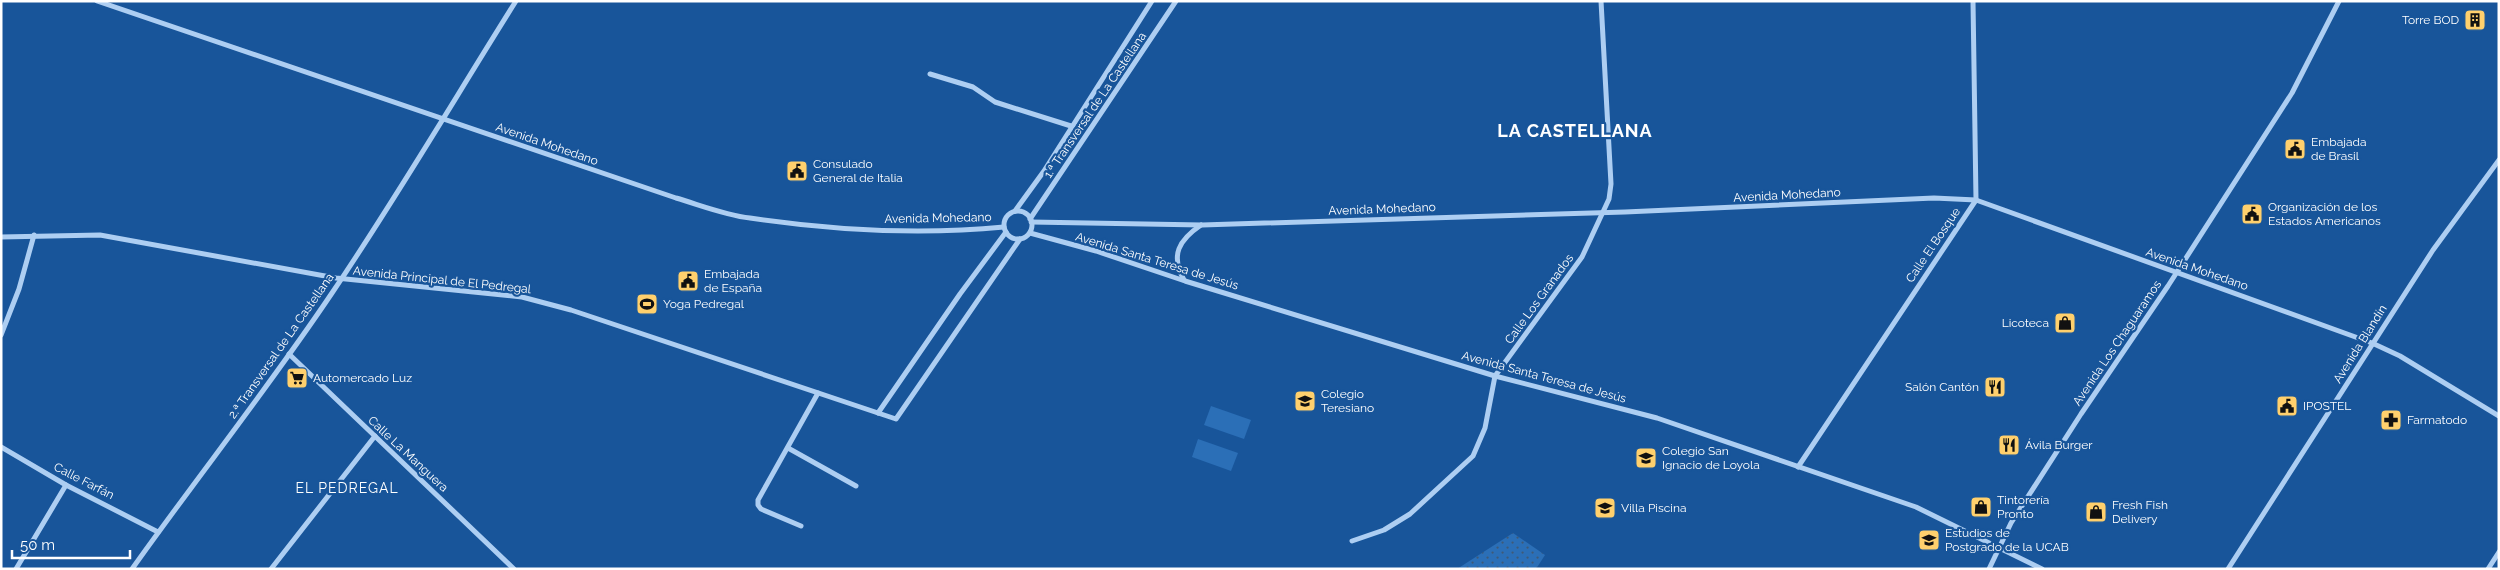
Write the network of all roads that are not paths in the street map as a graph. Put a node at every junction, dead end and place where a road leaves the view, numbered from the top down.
1 (98, 1) edge
2 (516, 1) edge
3 (1152, 1) edge
4 (1176, 1) edge
5 (1601, 1) edge
6 (1972, 1) edge
7 (2339, 1) edge
8 (930, 74) dead end
9 (441, 119) junction
10 (1071, 126) junction
11 (2499, 160) edge
12 (1976, 200) junction
13 (1015, 212) junction
14 (1604, 212) junction
15 (1031, 220) junction
16 (1202, 225) junction
17 (1005, 230) junction
18 (1030, 232) junction
19 (34, 235) junction
20 (1, 237) edge
21 (1020, 239) junction
22 (2176, 273) junction
23 (342, 279) junction
24 (1185, 280) junction
25 (1, 335) edge
26 (2372, 343) junction
27 (289, 354) junction
28 (1495, 376) junction
29 (818, 393) junction
30 (878, 413) junction
31 (2499, 416) edge
32 (375, 436) junction
33 (1, 446) edge
34 (788, 448) junction
35 (1798, 467) junction
36 (66, 485) junction
37 (856, 486) dead end
38 (801, 526) dead end
39 (158, 532) junction
40 (1352, 541) dead end
41 (1998, 547) junction
42 (2499, 552) edge
43 (16, 569) edge
44 (132, 569) edge
45 (271, 569) edge
46 (514, 569) edge
47 (1989, 569) edge
48 (2042, 569) edge
49 (2228, 569) edge
50 (2488, 569) edge

1 - 9 street, Avenida Mohedano
2 - 9 street, 2.ª Transversal de La Castellana
3 - 10 street, 1.ª Transversal de La Castellana
4 - 15 street, 1.ª Transversal de La Castellana
5 - 14 street, Calle Los Granados
6 - 12 street, Calle El Bosque
7 - 22 street, Avenida Los Chaguaramos
8 - 10 street
9 - 17 street, Avenida Mohedano
9 - 23 street, 2.ª Transversal de La Castellana
10 - 13 street, 1.ª Transversal de La Castellana
11 - 26 street, Avenida Blandín
12 - 14 street, Avenida Mohedano
12 - 22 street, Avenida Mohedano
12 - 35 street, Calle El Bosque
13 - 15 street
13 - 17 street, 1.ª Transversal de La Castellana
14 - 16 street, Avenida Mohedano
14 - 28 street, Calle Los Granados
15 - 16 street, Avenida Mohedano
15 - 18 street, 1.ª Transversal de La Castellana
16 - 24 street
17 - 21 street
17 - 30 street, 1.ª Transversal de La Castellana
18 - 21 street
18 - 24 street, Avenida Santa Teresa de Jesús
19 - 20 street, Avenida Principal de El Pedregal
19 - 23 street, Avenida Principal de El Pedregal
19 - 25 street
21 - 30 street, Avenida Principal de El Pedregal
22 - 26 street, Avenida Mohedano
22 - 41 street, Avenida Los Chaguaramos
23 - 27 street, 2.ª Transversal de La Castellana
23 - 29 street, Avenida Principal de El Pedregal
24 - 28 street, Avenida Santa Teresa de Jesús
26 - 31 street, Avenida Mohedano
26 - 49 street, Avenida Blandín
27 - 32 street, Calle La Manguera
27 - 39 street, 2.ª Transversal de La Castellana
28 - 35 street, Avenida Santa Teresa de Jesús
28 - 40 street, Calle Los Granados
29 - 30 street, Avenida Principal de El Pedregal
29 - 34 street
32 - 45 street
32 - 46 street, Calle La Manguera
33 - 36 street, Calle Farfán
34 - 37 street
34 - 38 street
35 - 41 street, Avenida Santa Teresa de Jesús
36 - 39 street, Calle Farfán
36 - 43 street
39 - 44 street, 2.ª Transversal de La Castellana
41 - 47 street, Avenida Los Chaguaramos
41 - 48 street, Avenida Santa Teresa de Jesús
42 - 50 street

